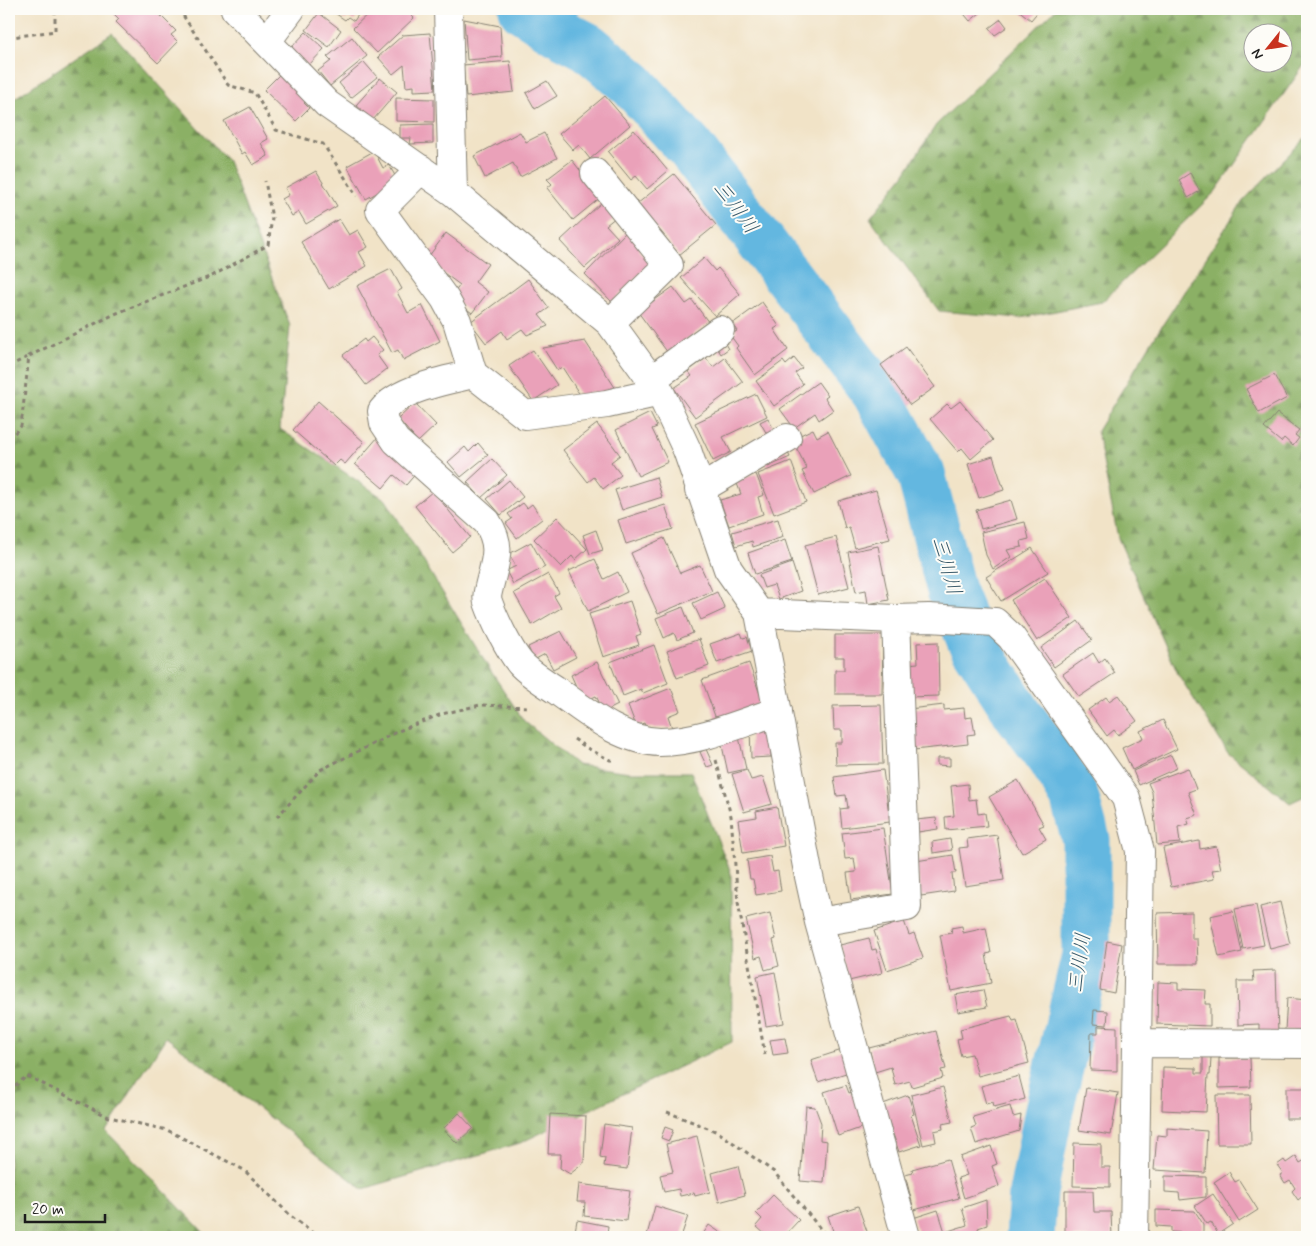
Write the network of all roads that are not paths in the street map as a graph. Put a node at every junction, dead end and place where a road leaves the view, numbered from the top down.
1 (235, 9) edge
2 (291, 9) edge
3 (448, 9) edge
4 (267, 41) junction
5 (421, 169) junction
6 (595, 173) dead end
7 (453, 192) junction
8 (610, 323) junction
9 (720, 330) dead end
10 (473, 374) junction
11 (655, 386) junction
12 (787, 438) dead end
13 (699, 490) junction
14 (759, 613) junction
15 (896, 619) junction
16 (778, 711) junction
17 (820, 922) junction
18 (1138, 1043) junction
19 (1307, 1044) edge
20 (906, 1237) edge
21 (1134, 1237) edge

1 - 4 street
2 - 4 street
3 - 7 street
4 - 5 street
5 - 7 street
5 - 10 street
6 - 8 street
7 - 8 street
8 - 11 street
9 - 11 street
10 - 11 street
10 - 16 street
11 - 13 street
12 - 13 street
13 - 14 street
14 - 15 street
14 - 16 street
15 - 17 street
15 - 18 street
16 - 17 street
17 - 20 street
18 - 19 street
18 - 21 street

